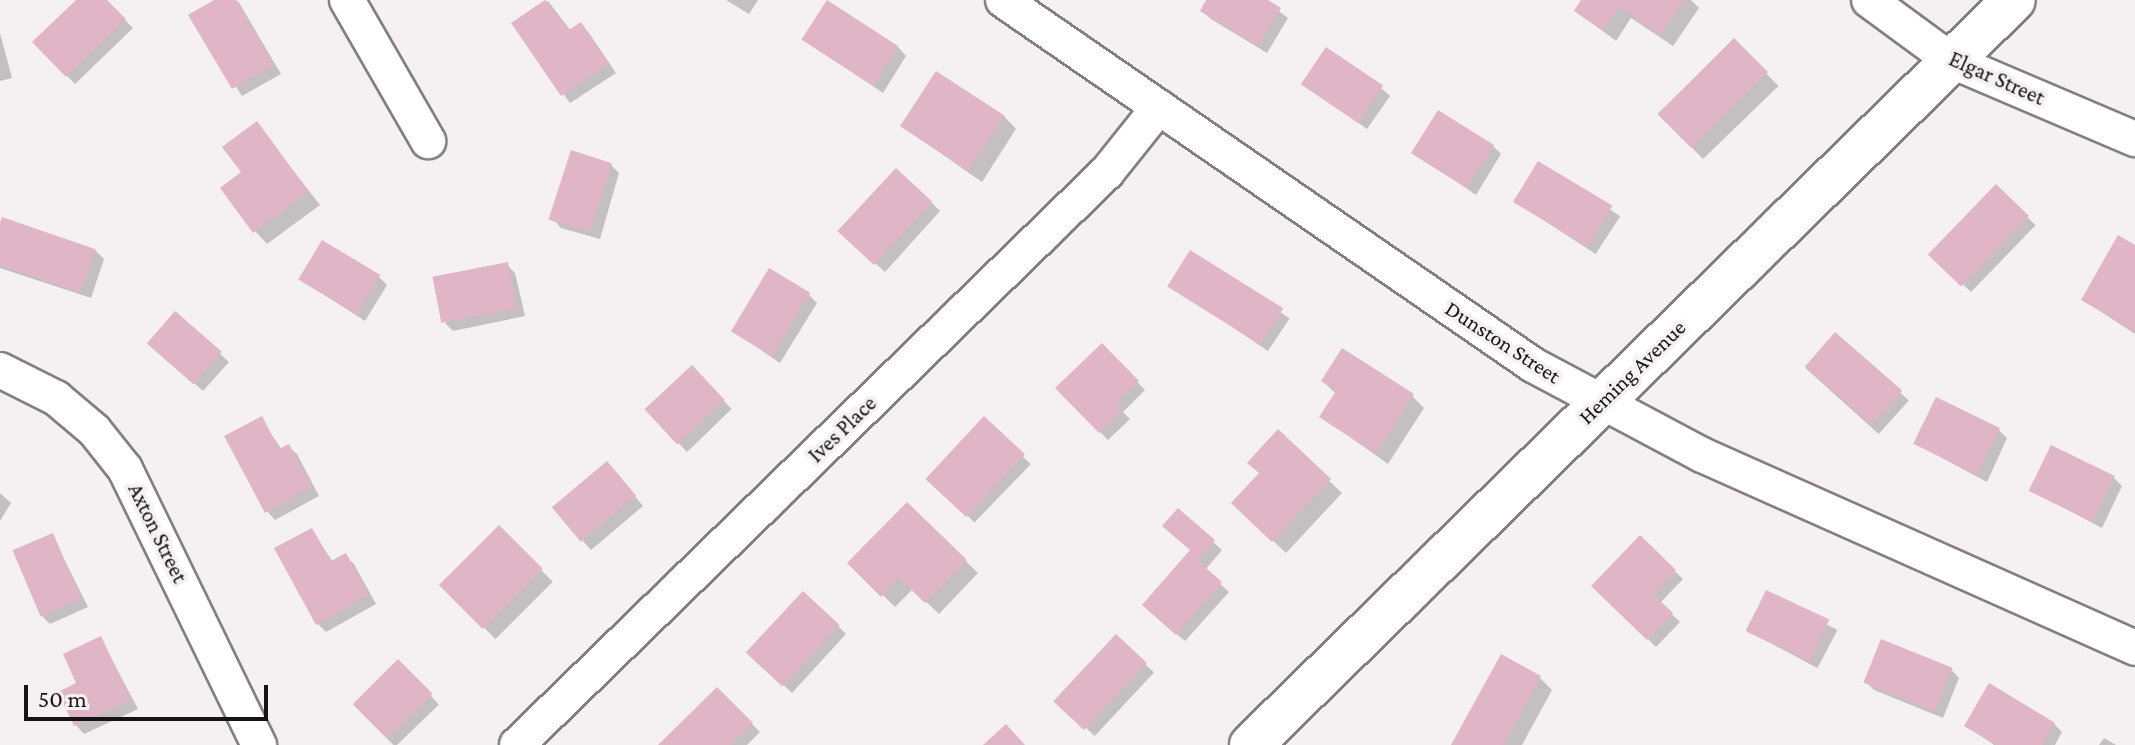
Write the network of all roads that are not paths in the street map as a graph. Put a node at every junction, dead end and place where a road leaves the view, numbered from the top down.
1 (347, 0) edge
2 (1003, 0) edge
3 (1869, 0) edge
4 (2014, 0) edge
5 (1952, 61) junction
6 (1159, 107) junction
7 (2135, 139) edge
8 (428, 141) dead end
9 (0, 370) edge
10 (1602, 402) junction
11 (2135, 648) edge
12 (259, 745) edge
13 (517, 745) edge
14 (1251, 745) edge

1 - 8 street
2 - 6 street, Dunston Street
3 - 5 street, Elgar Street
4 - 5 street, Heming Avenue
5 - 7 street, Elgar Street
5 - 10 street, Heming Avenue
6 - 10 street, Dunston Street
6 - 13 street, Ives Place
9 - 12 street, Axton Street
10 - 11 street, Dunston Street
10 - 14 street, Heming Avenue

